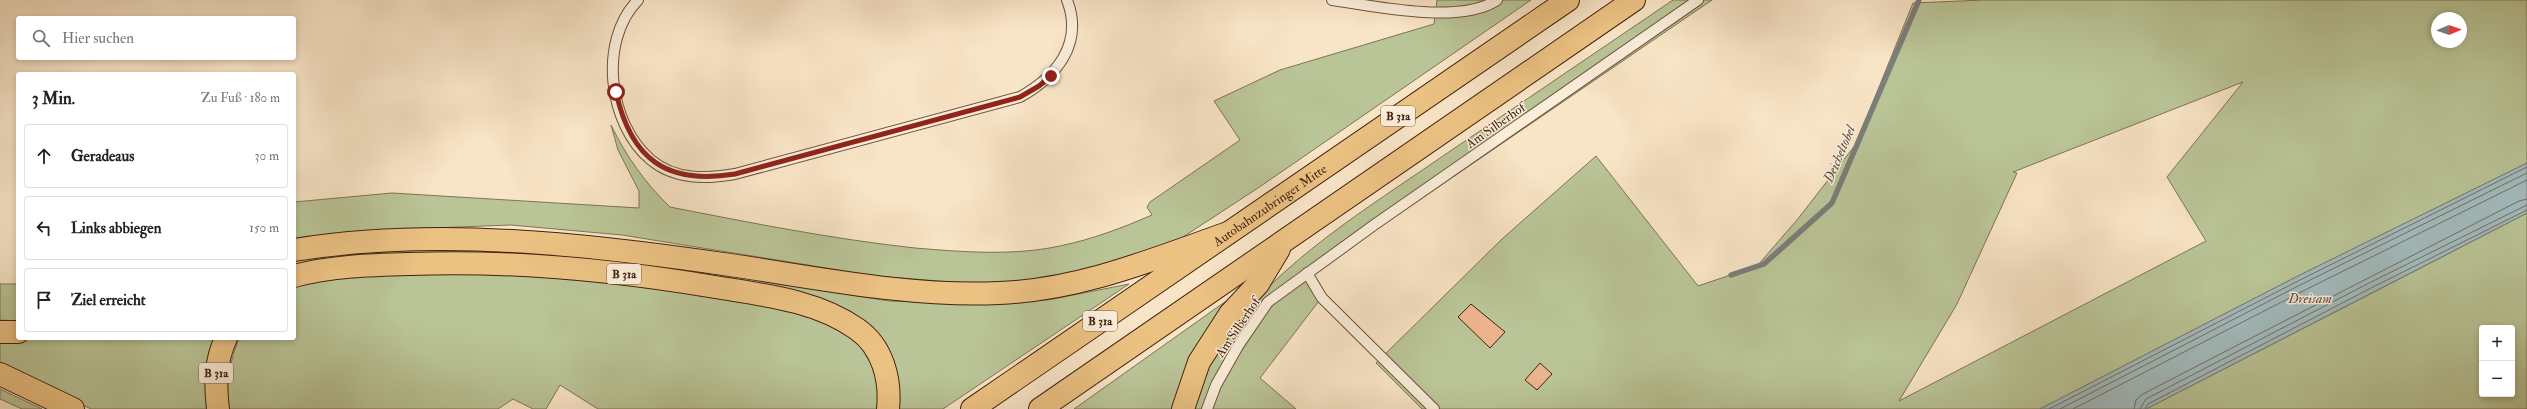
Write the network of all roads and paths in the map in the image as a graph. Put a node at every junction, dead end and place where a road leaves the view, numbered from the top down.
1 (638, 0) edge
2 (1067, 0) edge
3 (1332, 0) edge
4 (1364, 0) edge
5 (1568, 0) edge
6 (1634, 0) edge
7 (1698, 0) edge
8 (1495, 1) edge
9 (1353, 3) junction
10 (1228, 233) junction
11 (1284, 241) junction
12 (296, 250) edge
13 (1306, 273) junction
14 (296, 276) edge
15 (0, 332) edge
16 (16, 332) edge
17 (225, 340) edge
18 (0, 374) edge
19 (73, 409) edge
20 (218, 409) edge
21 (888, 409) edge
22 (972, 409) edge
23 (1040, 409) edge
24 (1183, 409) edge
25 (1207, 409) edge
26 (1434, 409) edge

1 - 2 lane
3 - 9 lane
4 - 9 lane
5 - 10 highway, Autobahnzubringer Mitte / B 31a
6 - 11 highway
7 - 13 lane, Am Silberhof
8 - 9 lane
10 - 12 highway
10 - 22 highway, Autobahnzubringer Mitte / B 31a
11 - 23 highway
11 - 24 highway
13 - 25 lane, Am Silberhof
13 - 26 lane
14 - 21 highway, B 31a
15 - 16 highway
17 - 20 highway, B 31a
18 - 19 highway

